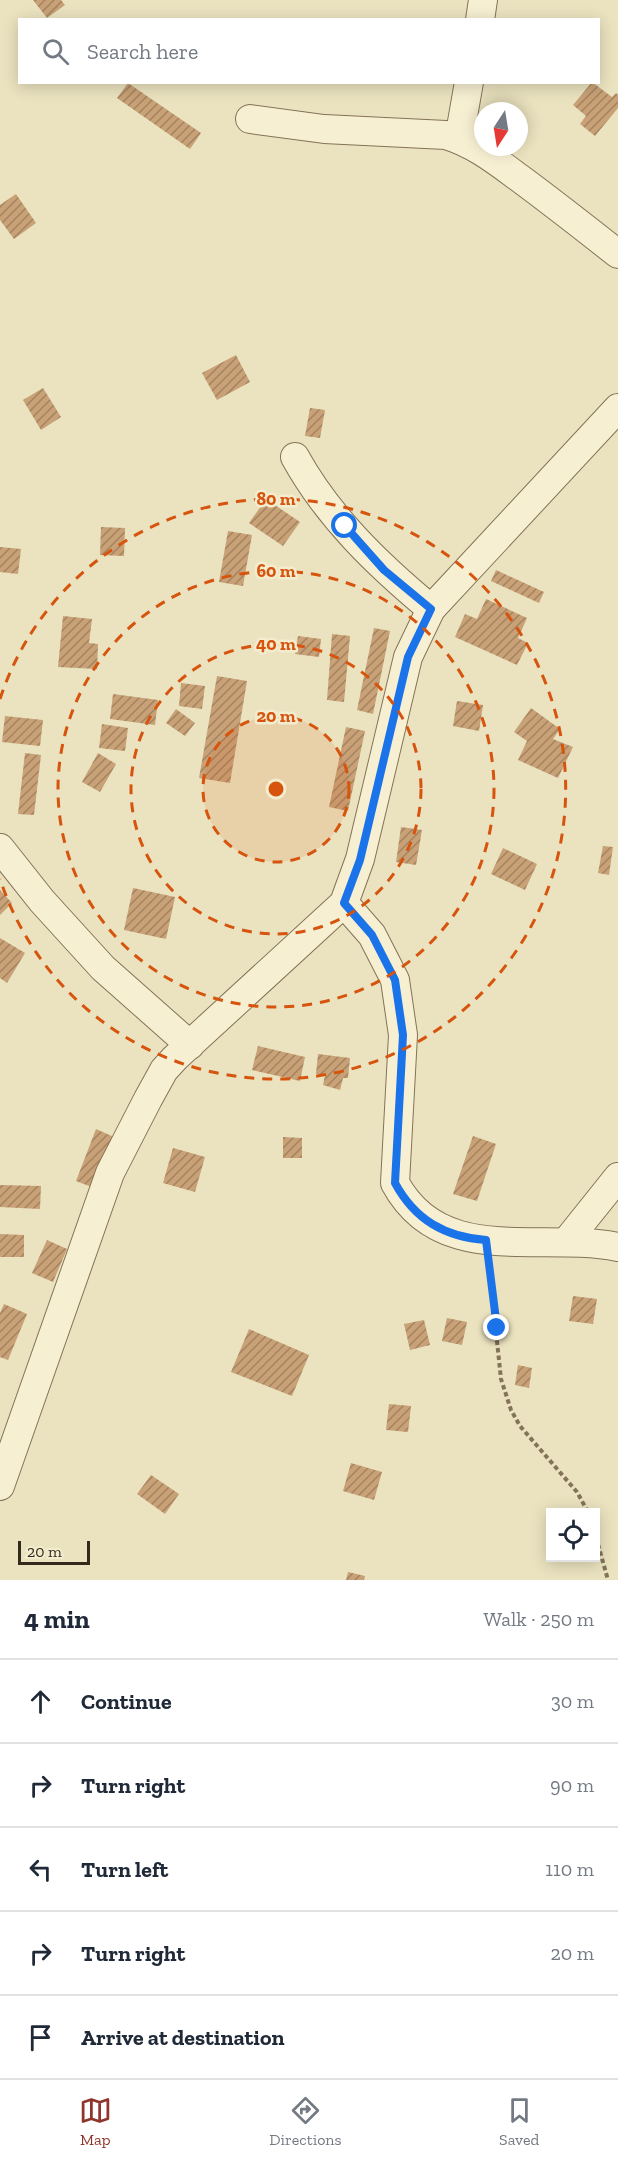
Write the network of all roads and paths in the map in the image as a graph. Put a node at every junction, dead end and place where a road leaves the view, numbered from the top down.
1 (483, 0) edge
2 (480, 18) edge
3 (469, 84) edge
4 (250, 119) dead end
5 (459, 139) junction
6 (618, 254) edge
7 (618, 408) edge
8 (295, 456) dead end
9 (431, 609) junction
10 (0, 848) edge
11 (344, 903) junction
12 (190, 1045) junction
13 (618, 1177) edge
14 (486, 1240) junction
15 (566, 1242) junction
16 (618, 1247) edge
17 (1, 1477) edge
18 (586, 1508) edge
19 (600, 1551) edge
20 (608, 1580) edge

1 - 2 street
3 - 5 street
4 - 5 street
5 - 6 street
7 - 9 street
8 - 9 street
9 - 11 street
10 - 12 street
11 - 12 street
11 - 14 street
12 - 17 street
13 - 15 street
14 - 15 street
14 - 18 path
15 - 16 street
19 - 20 path

